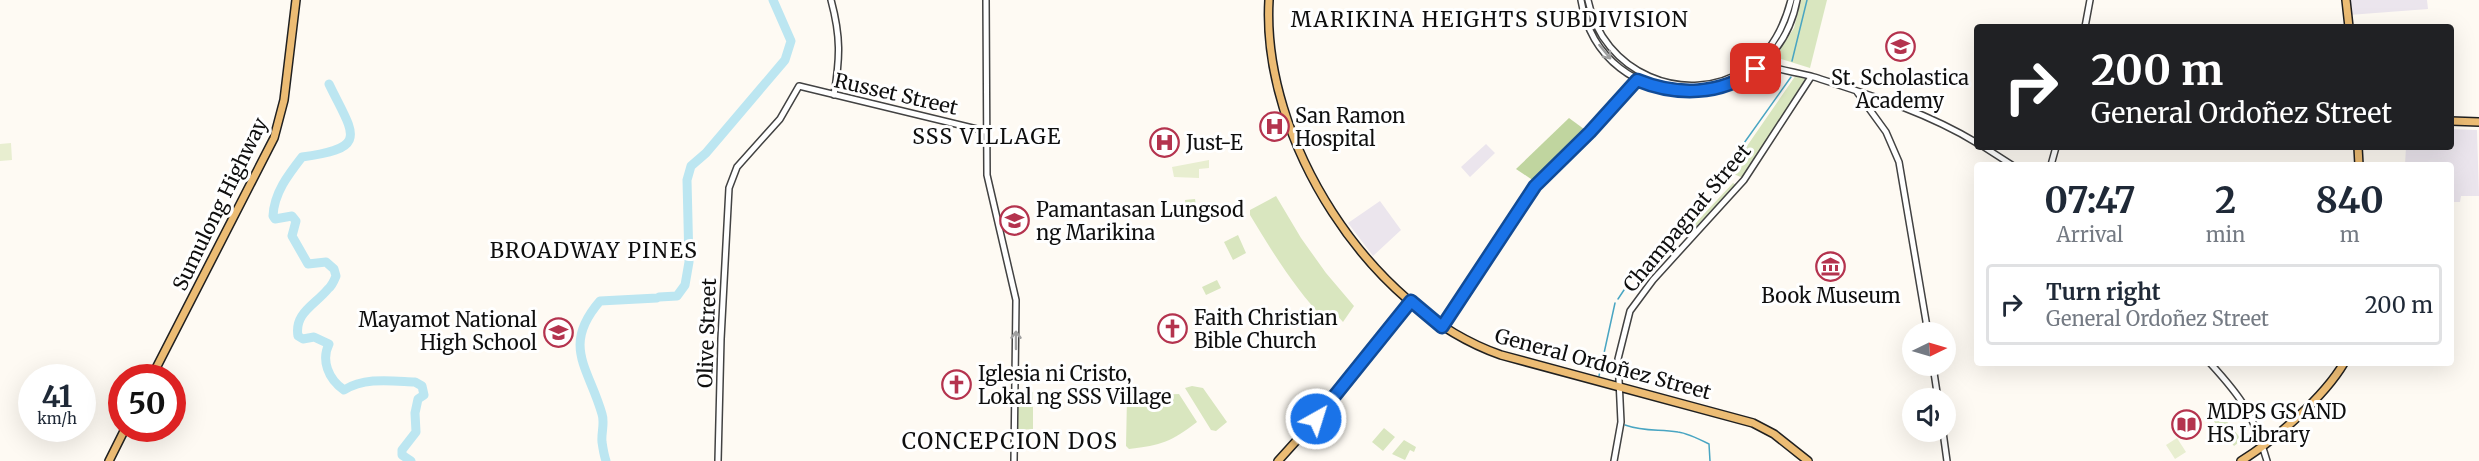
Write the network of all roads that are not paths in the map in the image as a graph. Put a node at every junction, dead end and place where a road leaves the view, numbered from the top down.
1 (296, 0) edge
2 (831, 0) edge
3 (986, 0) edge
4 (1269, 0) edge
5 (1581, 0) edge
6 (1588, 0) edge
7 (1791, 0) edge
8 (1797, 0) edge
9 (2090, 0) edge
10 (2346, 0) edge
11 (2086, 24) edge
12 (2349, 24) edge
13 (1759, 63) junction
14 (1639, 77) junction
15 (1811, 77) junction
16 (1719, 80) junction
17 (799, 86) joint
18 (1721, 87) junction
19 (1857, 92) junction
20 (834, 95) junction
21 (2454, 121) edge
22 (2479, 122) edge
23 (985, 131) junction
24 (1974, 141) edge
25 (1989, 150) edge
26 (2007, 162) edge
27 (1411, 301) junction
28 (1926, 322) edge
29 (1442, 327) junction
30 (158, 364) edge
31 (2213, 366) edge
32 (2342, 366) edge
33 (1621, 387) junction
34 (118, 442) edge
35 (1944, 442) edge
36 (2262, 446) junction
37 (109, 461) edge
38 (718, 461) edge
39 (1014, 461) edge
40 (1278, 461) edge
41 (1614, 461) edge
42 (1808, 461) edge
43 (1947, 461) edge
44 (2241, 461) edge
45 (2266, 461) edge

1 - 30 main road, Sumulong Highway
2 - 20 street
3 - 23 street
4 - 27 main road, General Ordoñez Street
5 -> 14 street
6 - 14 street
7 - 13 street
8 - 13 street
9 - 11 street
10 - 12 main road
13 - 15 street
13 - 16 street
13 - 18 street
14 - 16 street
14 - 18 street
14 - 29 street
15 - 19 street
15 - 33 street, Champagnat Street
16 - 18 street
17 - 20 street, Russet Street
17 - 38 street, Olive Street
19 - 24 street
19 - 28 street
20 - 23 street, Russet Street
21 - 22 main road
39 -> 23 street
25 - 26 street
27 - 29 main road, General Ordoñez Street
27 - 40 main road
29 - 33 main road, General Ordoñez Street
31 - 36 street
32 - 36 main road
33 - 41 street, Champagnat Street
33 - 42 main road, General Ordoñez Street
34 - 37 main road
35 - 43 street
36 - 44 main road
36 - 45 street

